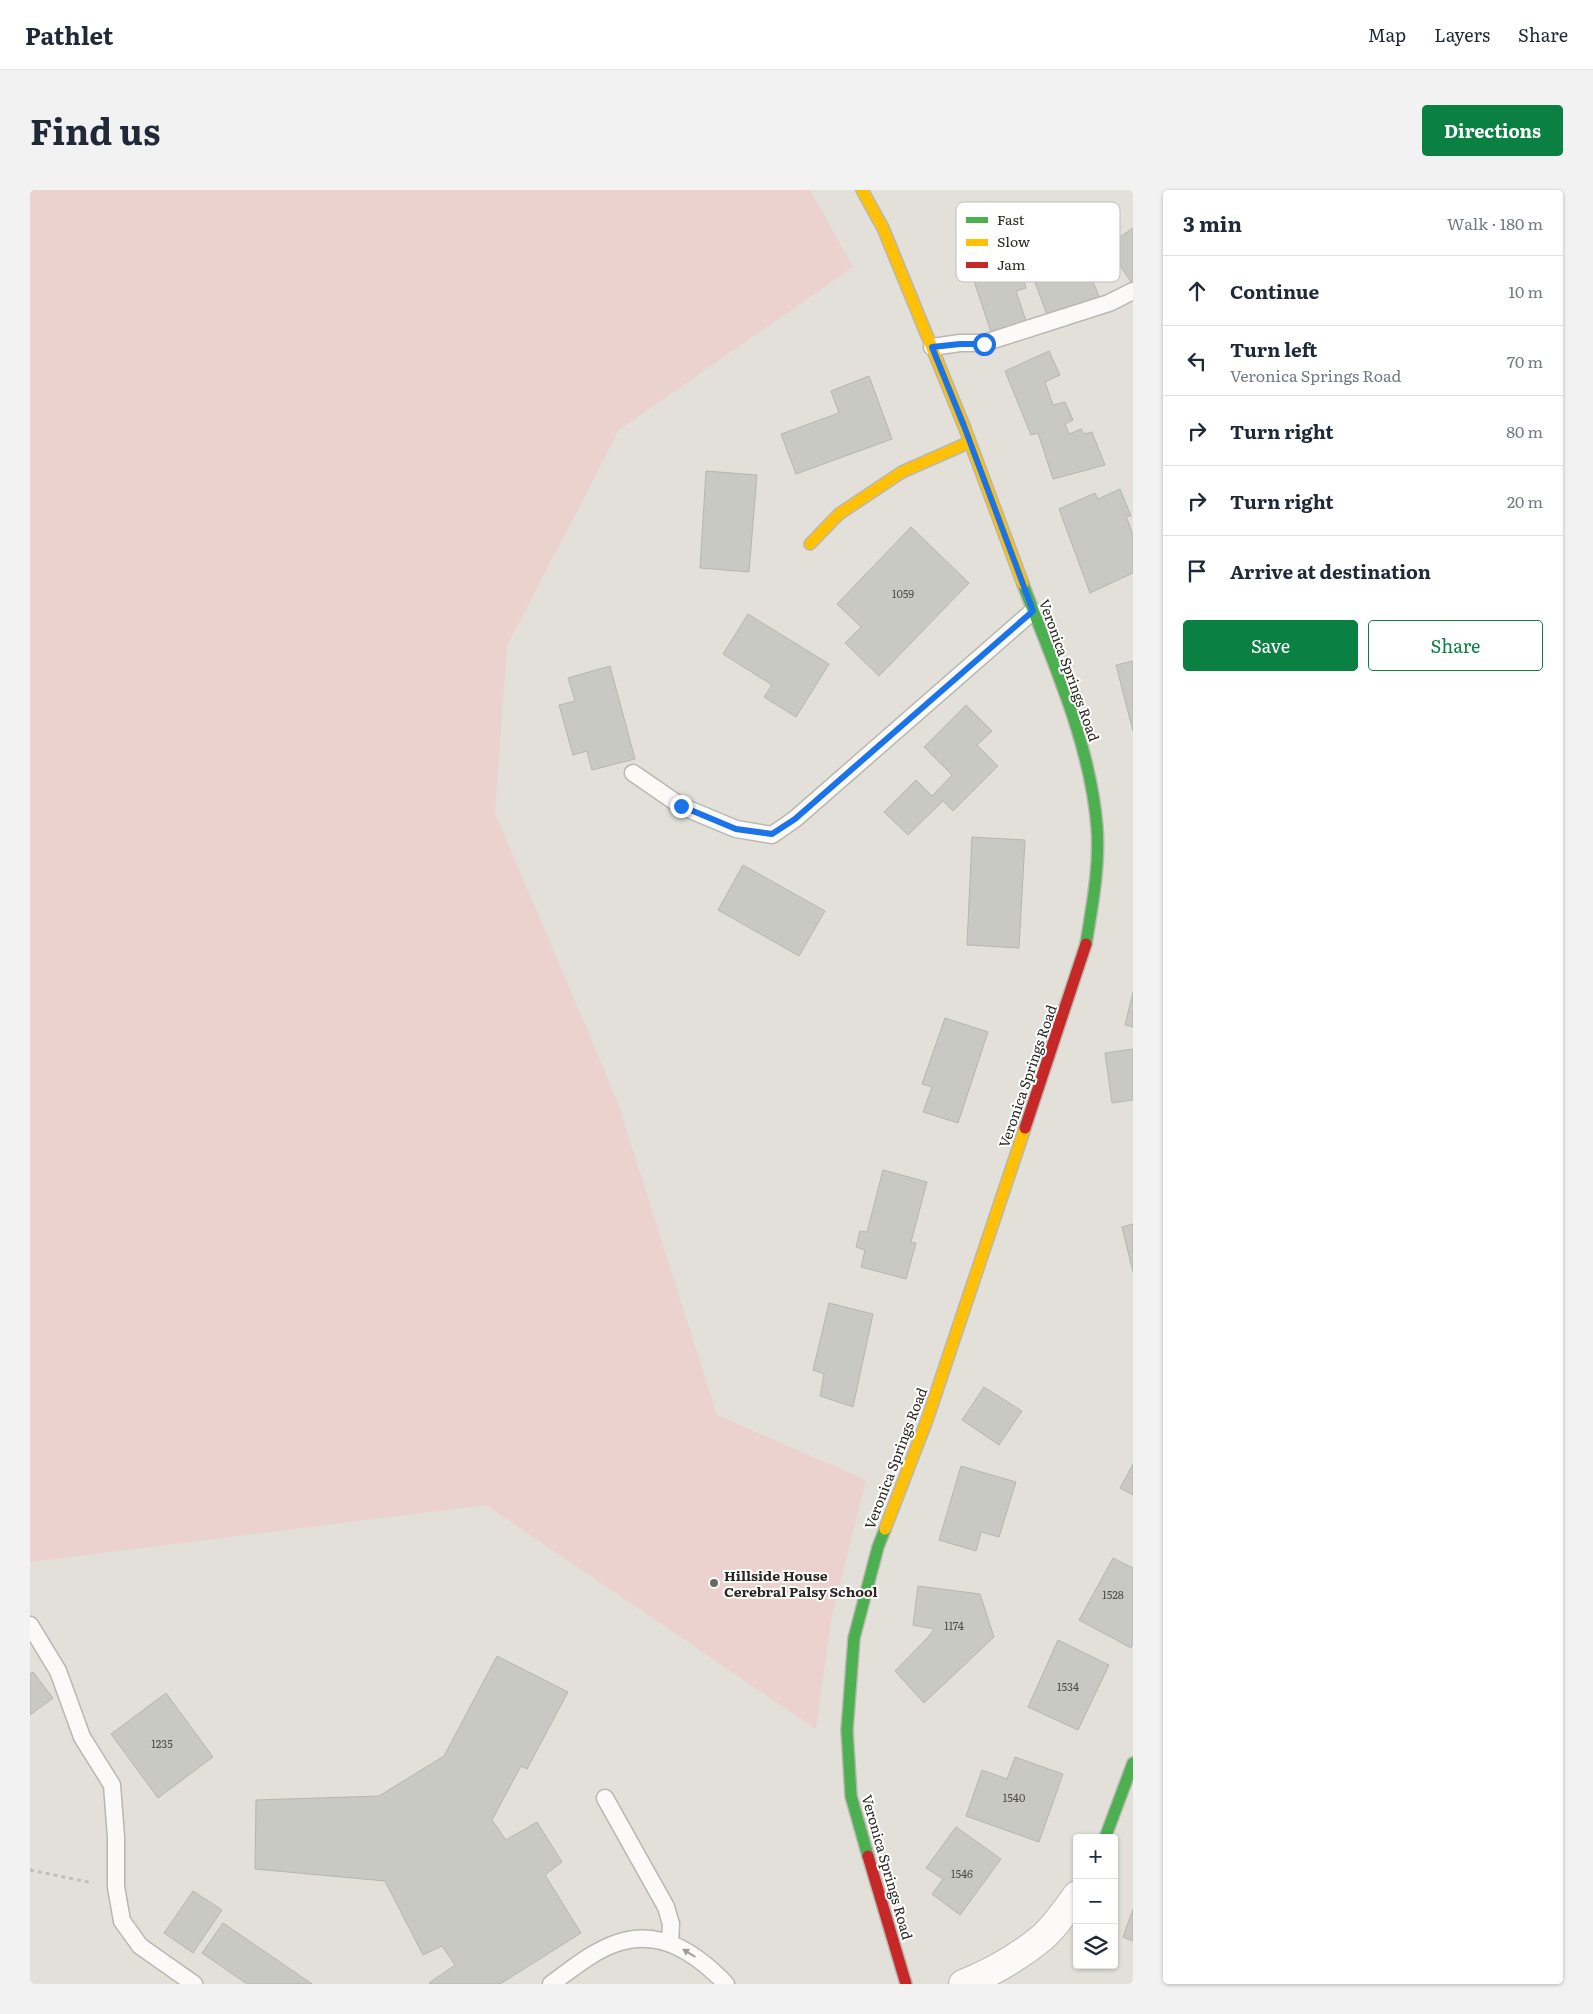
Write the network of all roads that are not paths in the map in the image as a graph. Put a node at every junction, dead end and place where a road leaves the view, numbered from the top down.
1 (862, 190) edge
2 (1133, 291) edge
3 (932, 347) junction
4 (970, 442) junction
5 (810, 544) dead end
6 (1033, 611) junction
7 (633, 773) dead end
8 (30, 1624) edge
9 (1133, 1763) edge
10 (605, 1798) dead end
11 (1106, 1834) edge
12 (1073, 1900) edge
13 (670, 1943) junction
14 (194, 1984) edge
15 (552, 1984) edge
16 (726, 1984) edge
17 (906, 1984) edge
18 (963, 1984) edge

1 - 3 street, Veronica Springs Road
2 - 3 lane
3 - 4 street, Veronica Springs Road
4 - 5 street
4 - 6 street, Veronica Springs Road
6 - 7 lane
6 - 17 street, Veronica Springs Road
8 - 14 lane
9 - 11 street
10 - 13 lane
12 - 18 street
13 - 15 lane
16 -> 13 lane

